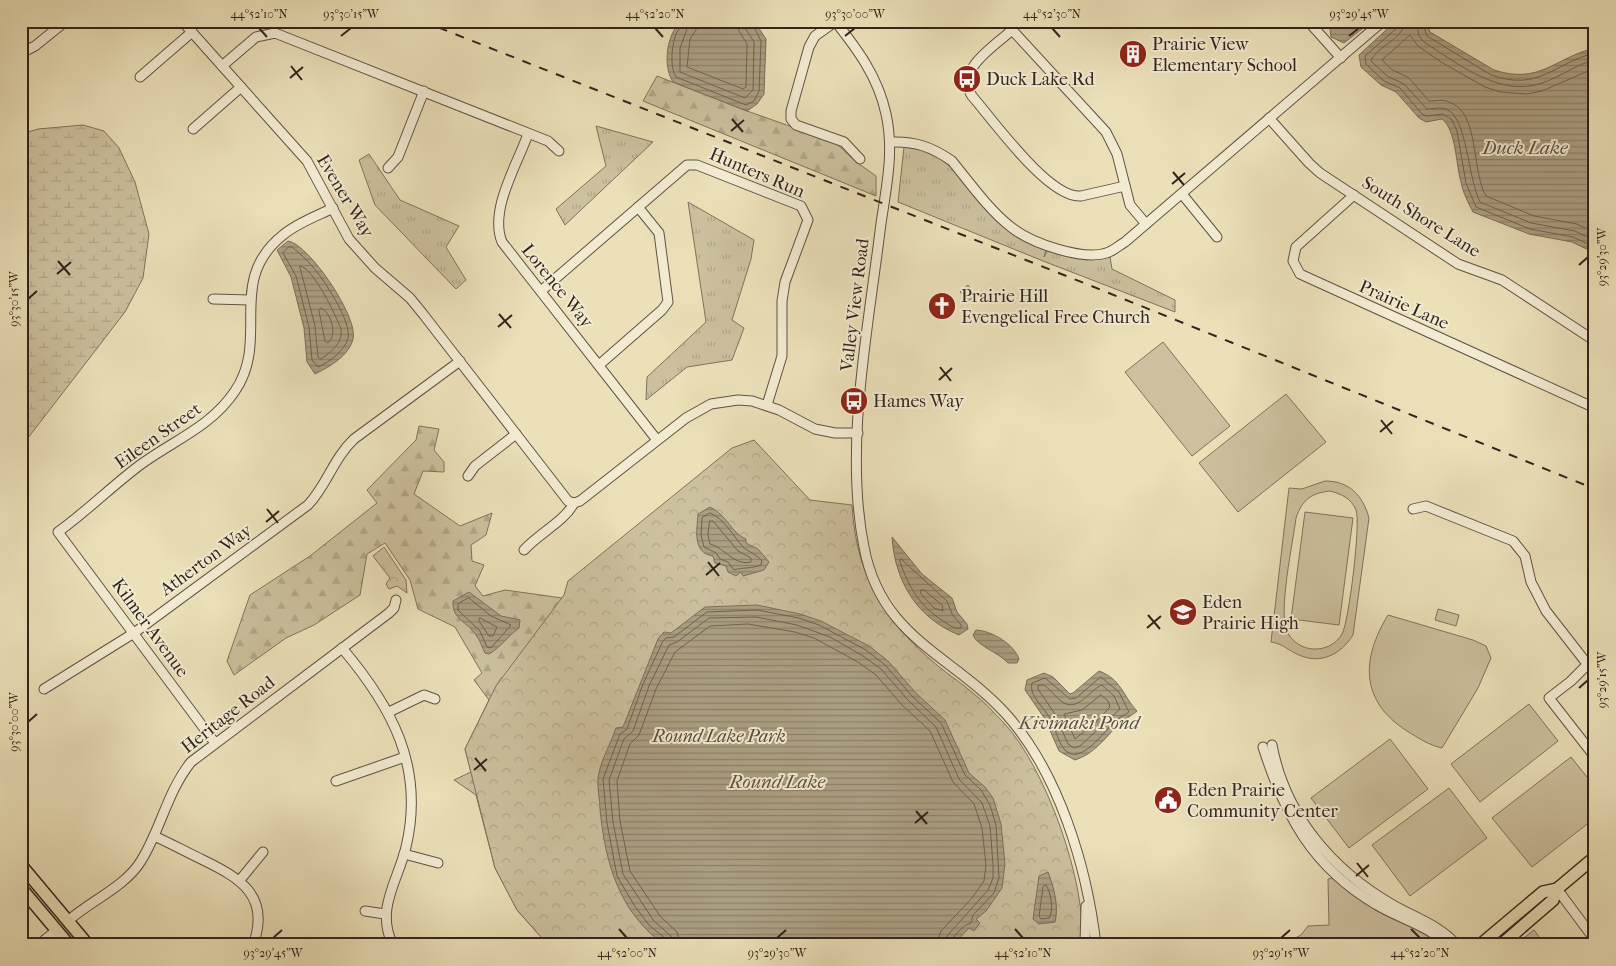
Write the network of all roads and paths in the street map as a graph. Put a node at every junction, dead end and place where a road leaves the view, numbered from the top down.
1 (66, 21) edge
2 (182, 21) edge
3 (835, 21) edge
4 (1004, 21) edge
5 (1308, 21) edge
6 (1384, 21) edge
7 (1012, 30) junction
8 (192, 32) junction
9 (21, 53) edge
10 (1341, 58) junction
11 (222, 66) junction
12 (140, 77) dead end
13 (241, 88) junction
14 (424, 91) junction
15 (1268, 118) junction
16 (193, 129) dead end
17 (528, 134) junction
18 (890, 142) junction
19 (559, 151) dead end
20 (860, 158) dead end
21 (388, 168) dead end
22 (1124, 186) junction
23 (1182, 194) junction
24 (1354, 195) junction
25 (638, 207) junction
26 (333, 208) junction
27 (1146, 224) junction
28 (1217, 237) dead end
29 (541, 292) junction
30 (213, 299) dead end
31 (250, 300) junction
32 (1595, 340) edge
33 (460, 361) junction
34 (599, 365) junction
35 (767, 405) junction
36 (1595, 408) edge
37 (858, 433) junction
38 (516, 434) junction
39 (657, 440) junction
40 (468, 476) dead end
41 (574, 503) junction
42 (1413, 509) dead end
43 (58, 532) joint
44 (524, 550) dead end
45 (396, 600) dead end
46 (134, 633) junction
47 (342, 648) junction
48 (1595, 657) edge
49 (1588, 665) junction
50 (44, 689) dead end
51 (435, 699) dead end
52 (389, 712) junction
53 (215, 743) junction
54 (405, 757) junction
55 (1595, 757) edge
56 (336, 780) dead end
57 (154, 836) junction
58 (263, 852) dead end
59 (404, 854) junction
60 (1595, 857) edge
61 (438, 863) dead end
62 (21, 865) edge
63 (240, 880) junction
64 (21, 888) edge
65 (1557, 889) junction
66 (1086, 891) junction
67 (365, 910) dead end
68 (385, 914) junction
69 (68, 921) junction
70 (57, 930) junction
71 (1595, 940) edge
72 (38, 945) edge
73 (69, 945) edge
74 (88, 945) edge
75 (253, 945) edge
76 (393, 945) edge
77 (1086, 945) edge
78 (1096, 945) edge
79 (1447, 945) edge
80 (1457, 945) edge
81 (1480, 945) edge
82 (1501, 945) edge

1 - 9 street
2 - 8 street, Evener Way
3 - 18 street, Valley View Road
3 - 20 street
4 - 7 street
5 - 10 street
6 - 10 street
7 - 22 street
7 - 22 street
8 - 11 street, Evener Way
8 - 12 street
10 - 15 street
11 - 13 street, Evener Way
11 - 14 street
13 - 16 street
13 - 26 street, Evener Way
14 - 17 street
14 - 21 street
15 - 23 street
15 - 24 street, South Shore Lane
17 - 19 street
17 - 29 street, Lorence Way
18 - 27 street
18 - 37 street, Valley View Road
22 - 27 street
23 - 27 street
23 - 28 street
24 - 32 street, South Shore Lane
24 - 36 street, Prairie Lane
25 - 29 street, Hunters Run
25 - 34 street
25 - 35 street, Hunters Run
26 - 31 street, Eileen Street
26 - 33 street, Evener Way
29 - 34 street, Lorence Way
30 - 31 street
31 - 43 street, Eileen Street
33 - 38 street, Evener Way
33 - 46 street, Atherton Way
34 - 39 street, Lorence Way
35 - 37 street
35 - 39 street
37 - 66 street, Valley View Road
38 - 40 street
38 - 41 street, Evener Way
39 - 41 street
41 - 44 street
42 - 49 street
43 - 46 street, Kilmer Avenue
45 - 47 street, Heritage Road
46 - 50 street, Atherton Way
46 - 53 street, Kilmer Avenue
47 - 52 street
47 - 53 street, Heritage Road
48 - 49 street
49 - 55 street
51 - 52 street
52 - 54 street
53 - 57 street, Heritage Road
54 - 56 street
54 - 59 street
57 - 63 street
57 - 69 street, Heritage Road
58 - 63 street
59 - 61 street
59 - 68 street
60 - 65 main road
62 - 69 main road
63 - 75 street
64 - 70 main road
65 - 71 street
65 - 81 main road
65 - 82 main road
66 - 77 street, Valley View Road
66 - 78 street, Valley View Road
67 - 68 street
68 - 76 street
69 - 74 main road
70 - 72 street
70 - 73 main road
79 - 80 street

